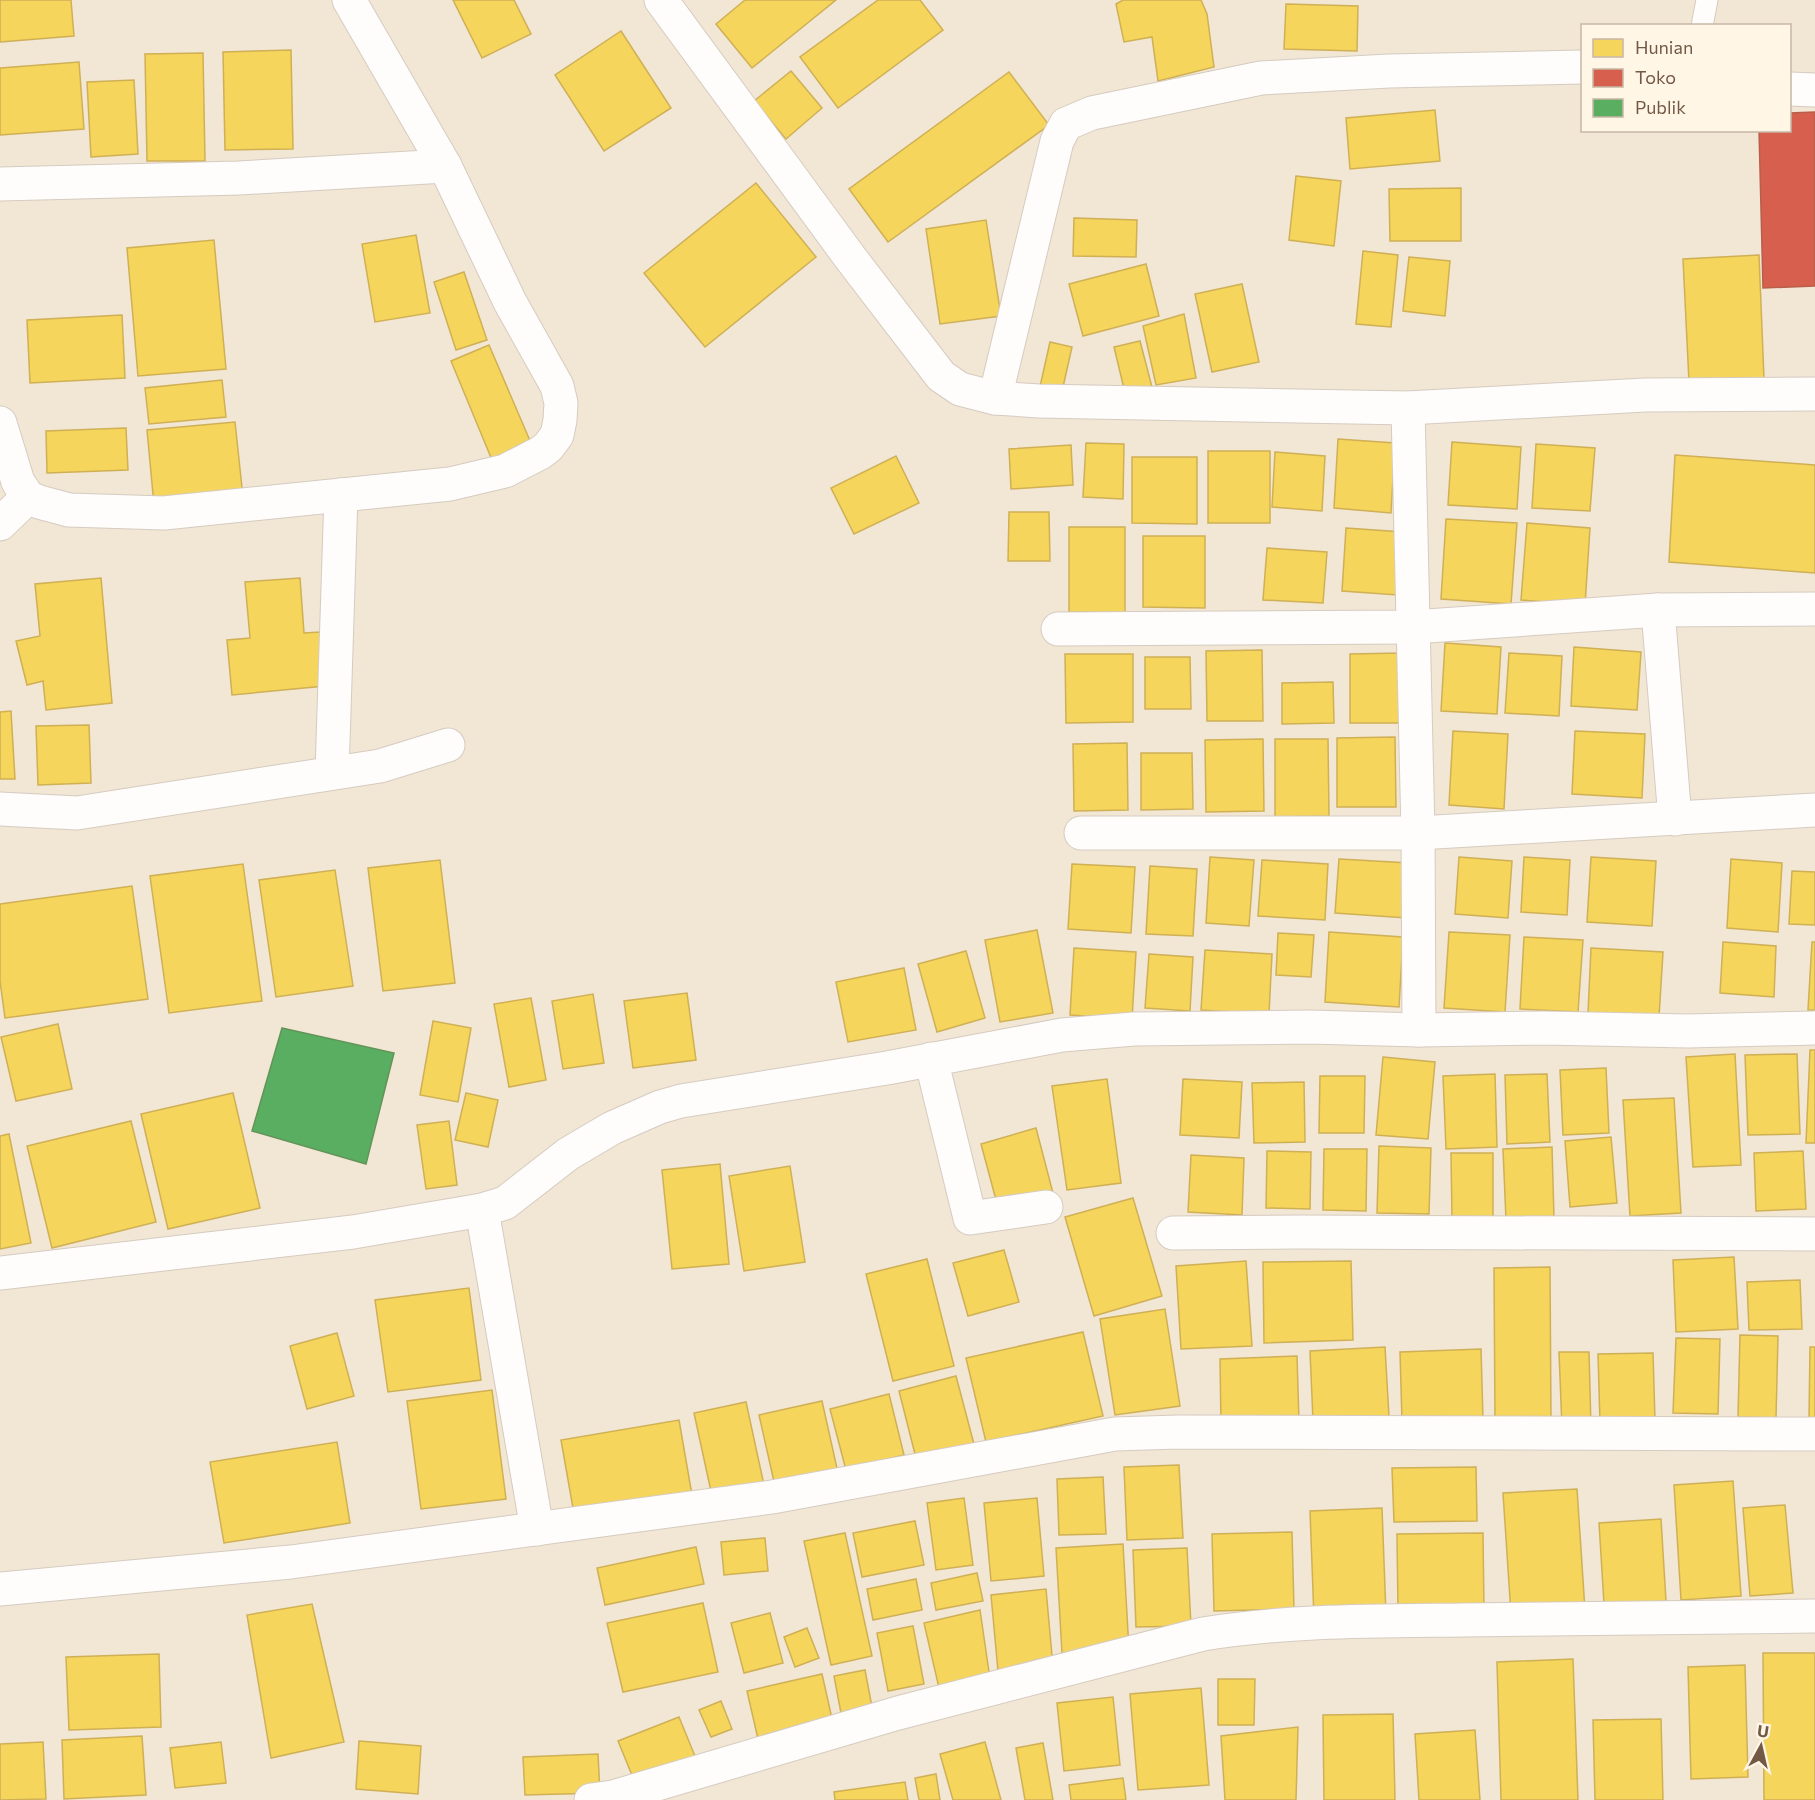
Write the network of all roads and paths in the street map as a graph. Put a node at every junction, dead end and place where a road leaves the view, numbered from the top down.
1 (349, 0) edge
2 (661, 0) edge
3 (1707, 0) edge
4 (1702, 24) edge
5 (1581, 66) edge
6 (1791, 89) edge
7 (1815, 90) edge
8 (445, 166) junction
9 (0, 184) edge
10 (1815, 394) edge
11 (996, 398) junction
12 (1407, 408) junction
13 (0, 423) edge
14 (341, 495) junction
15 (28, 497) junction
16 (0, 524) edge
17 (1815, 609) edge
18 (1658, 610) junction
19 (1413, 627) junction
20 (1058, 629) dead end
21 (448, 745) dead end
22 (332, 773) junction
23 (0, 809) edge
24 (1815, 810) edge
25 (1675, 819) junction
26 (1081, 833) dead end
27 (1418, 833) junction
28 (1815, 1028) edge
29 (1419, 1030) junction
30 (931, 1059) junction
31 (1046, 1207) dead end
32 (482, 1210) junction
33 (1173, 1233) dead end
34 (1815, 1234) edge
35 (0, 1273) edge
36 (1815, 1434) edge
37 (537, 1528) junction
38 (0, 1589) edge
39 (1815, 1616) edge
40 (591, 1800) edge

1 - 8 street
2 - 11 street
3 - 4 lane
5 - 11 street
6 - 7 street
8 - 9 street
8 - 14 street
10 - 12 street
11 - 12 street
12 - 19 street
13 - 15 street
14 - 15 street
14 - 22 street
15 - 16 street
17 - 18 street
18 - 19 street
18 - 25 street
19 - 20 street
19 - 27 street
21 - 22 street
22 - 23 street
24 - 25 street
25 - 27 street
26 - 27 street
27 - 29 street
28 - 29 street
29 - 30 street
30 - 31 street
30 - 32 street
32 - 35 street
32 - 37 street
33 - 34 street
36 - 37 street
37 - 38 street
39 - 40 street

